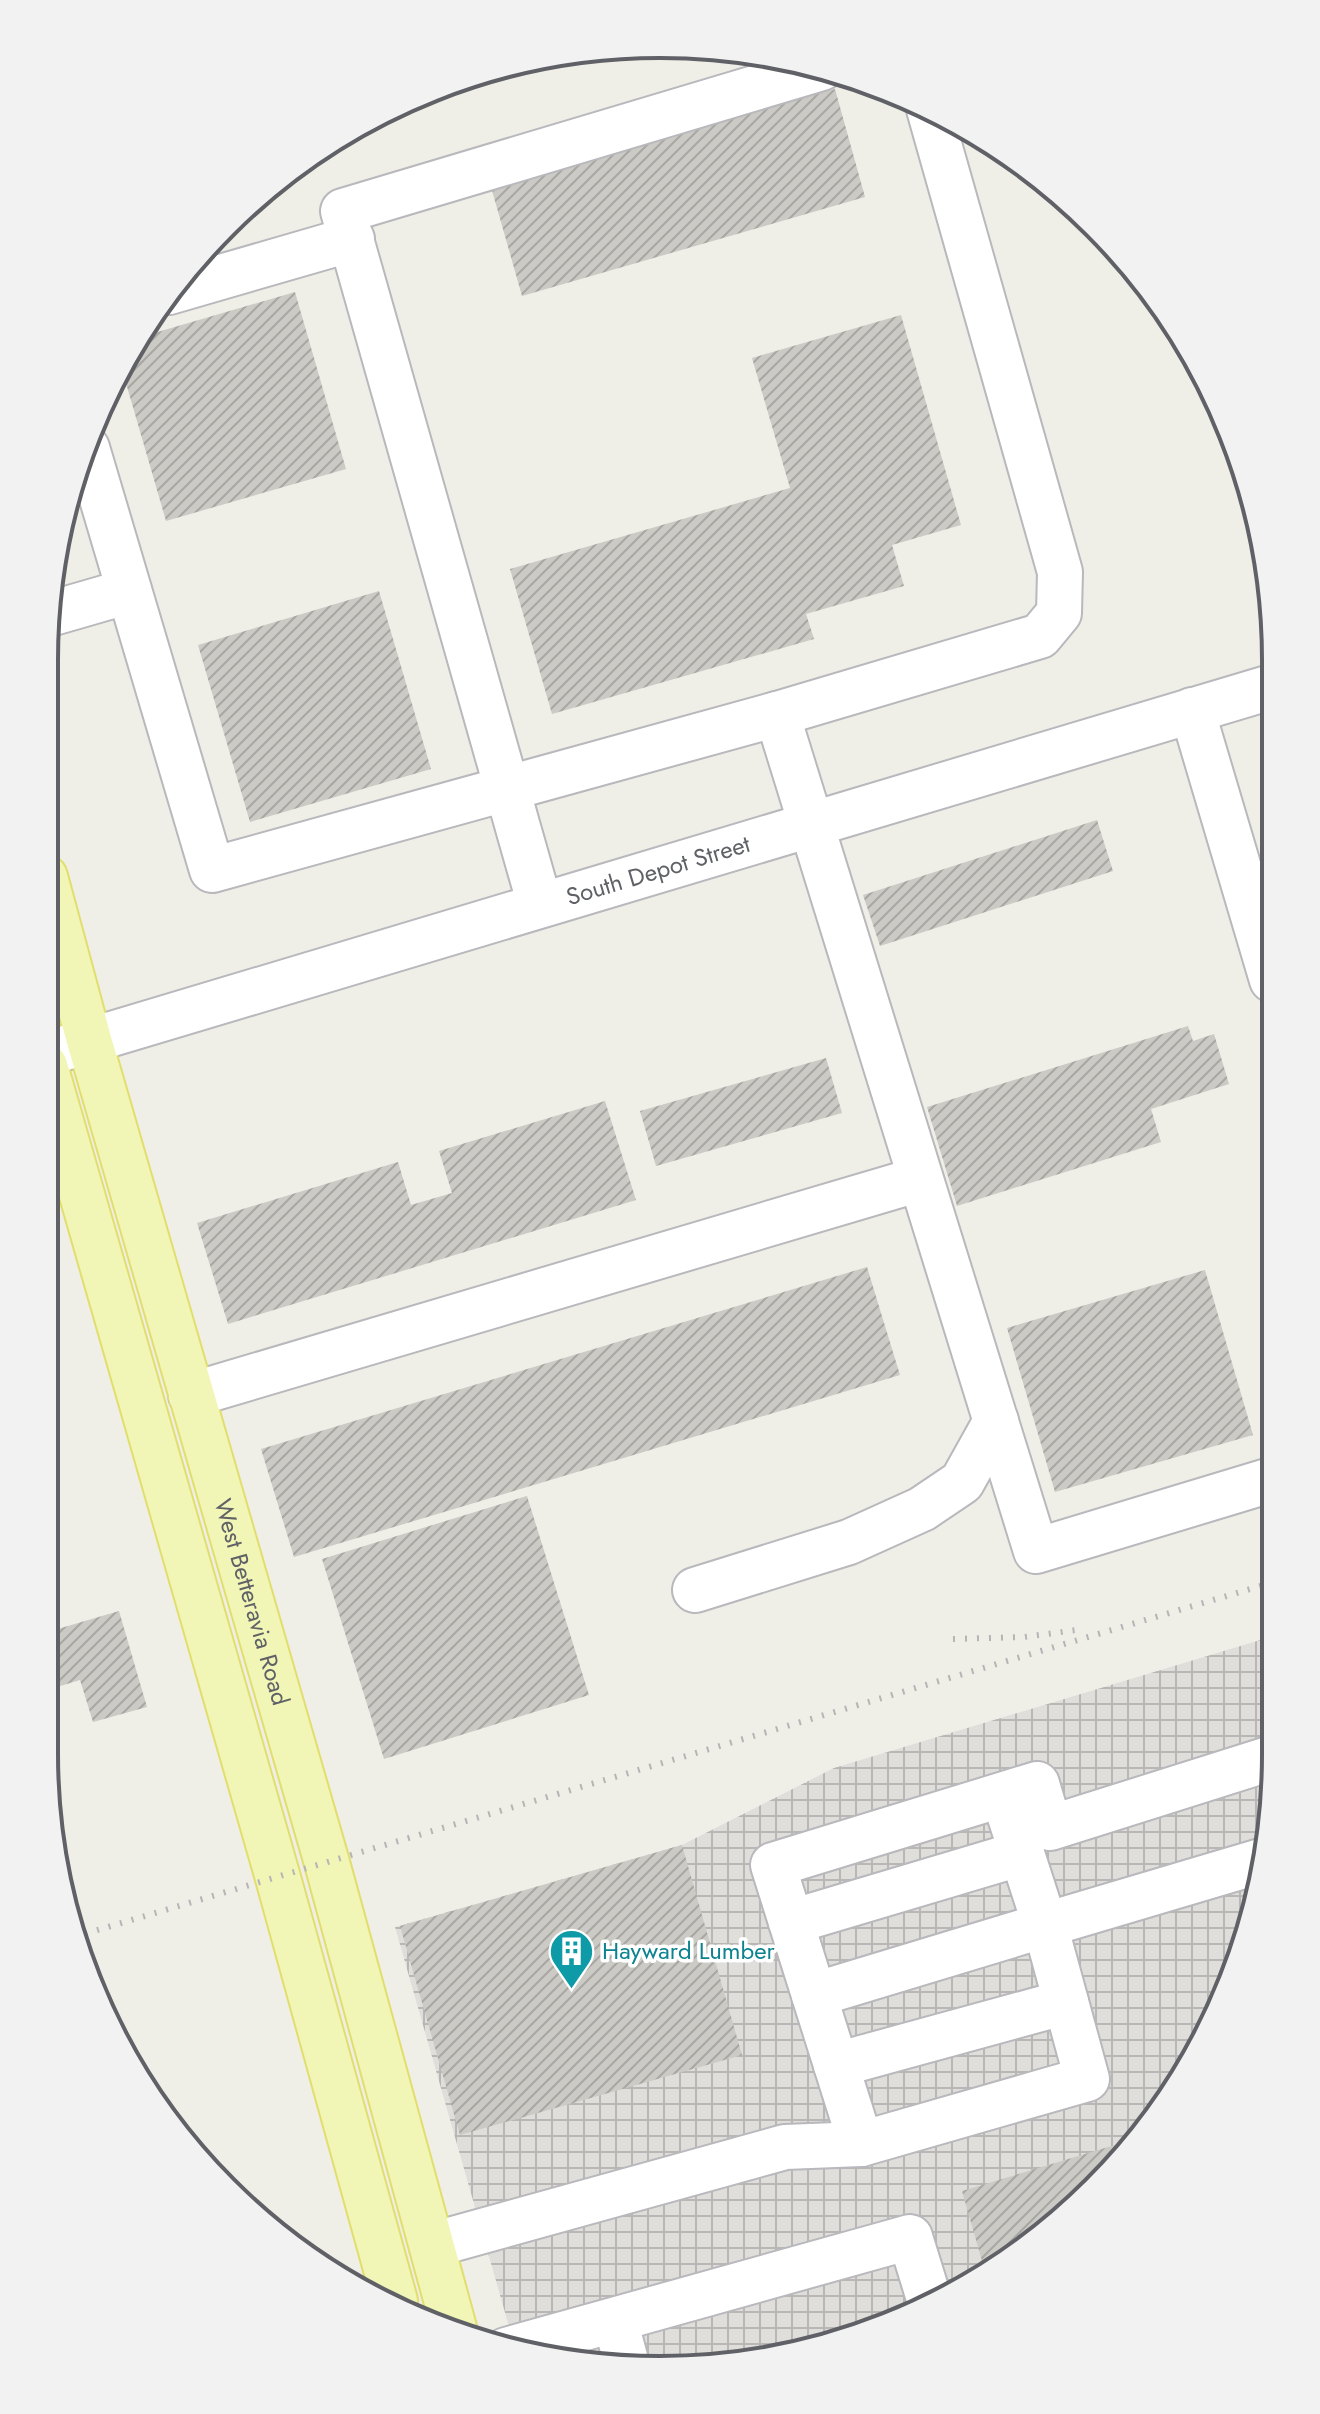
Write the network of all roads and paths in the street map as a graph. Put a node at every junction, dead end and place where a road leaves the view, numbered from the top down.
1 (799, 75) edge
2 (933, 124) edge
3 (352, 239) junction
4 (188, 286) edge
5 (91, 463) edge
6 (129, 591) junction
7 (60, 611) edge
8 (1262, 690) edge
9 (1192, 710) junction
10 (777, 714) junction
11 (507, 791) junction
12 (809, 825) junction
13 (540, 905) junction
14 (58, 925) edge
15 (1262, 946) edge
16 (89, 1040) junction
17 (58, 1050) edge
18 (58, 1111) edge
19 (920, 1179) junction
20 (191, 1395) junction
21 (996, 1421) junction
22 (1262, 1483) edge
23 (695, 1590) dead end
24 (1262, 1761) edge
25 (1003, 1795) junction
26 (1022, 1853) junction
27 (1251, 1864) edge
28 (791, 1922) junction
29 (1045, 1925) junction
30 (814, 1995) junction
31 (1066, 2002) junction
32 (836, 2065) junction
33 (861, 2144) junction
34 (432, 2245) junction
35 (393, 2293) edge
36 (927, 2293) edge
37 (451, 2318) edge
38 (615, 2320) junction
39 (535, 2342) edge
40 (624, 2355) edge

1 - 3 street
2 - 10 street
3 - 4 street
3 - 11 street
5 - 6 street
6 - 7 street
6 - 11 street
8 - 9 street, South Depot Street
9 - 12 street, South Depot Street
9 - 15 street
10 - 11 street
10 - 12 street
11 - 13 street
12 - 13 street, South Depot Street
12 - 19 street
13 - 16 street, South Depot Street
14 - 16 main road, West Betteravia Road
16 - 17 street, South Depot Street
16 - 20 main road, West Betteravia Road
18 - 35 main road, West Betteravia Road
19 - 20 street
19 - 21 street
20 - 34 main road, West Betteravia Road
21 - 22 street
21 - 23 street
24 - 25 street
25 - 26 street
25 - 28 street
26 - 28 street
26 - 29 street
27 - 29 street
28 - 30 street
29 - 30 street
29 - 31 street
30 - 32 street
31 - 32 street
31 - 33 street
32 - 33 street
33 - 34 street
34 - 37 main road, West Betteravia Road
36 - 38 street
38 - 39 street
38 - 40 street

